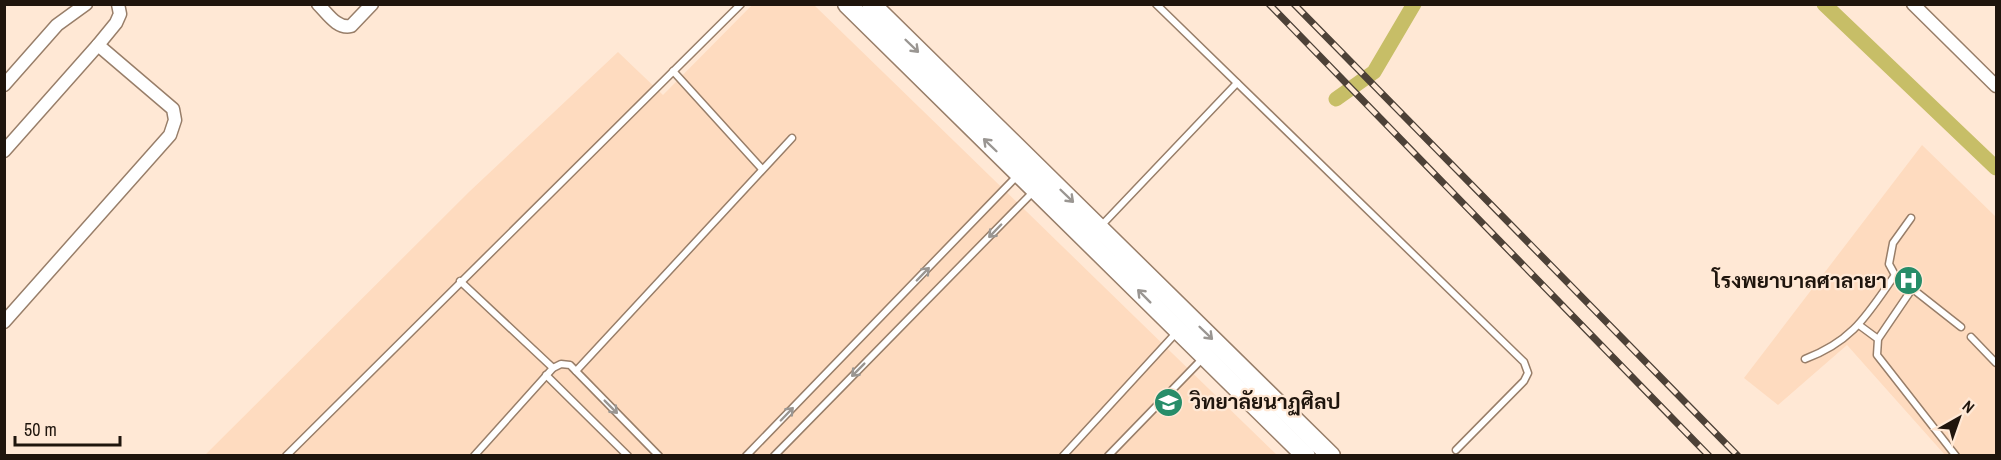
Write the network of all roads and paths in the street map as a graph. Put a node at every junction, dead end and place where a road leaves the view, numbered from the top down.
1 (86, 4) edge
2 (118, 4) edge
3 (318, 4) edge
4 (372, 4) edge
5 (741, 4) edge
6 (847, 4) edge
7 (871, 4) edge
8 (1156, 4) edge
9 (1913, 4) edge
10 (98, 45) junction
11 (673, 71) junction
12 (1237, 83) junction
13 (4, 85) edge
14 (1996, 86) edge
15 (792, 138) dead end
16 (4, 151) edge
17 (1025, 167) junction
18 (762, 169) junction
19 (1042, 183) junction
20 (1911, 218) dead end
21 (1099, 228) junction
22 (1894, 275) junction
23 (460, 281) junction
24 (1912, 289) junction
25 (4, 322) edge
26 (1859, 325) junction
27 (1961, 327) dead end
28 (1179, 330) junction
29 (1971, 337) dead end
30 (1878, 339) junction
31 (1205, 356) junction
32 (1805, 359) dead end
33 (1996, 363) edge
34 (553, 368) junction
35 (576, 370) junction
36 (546, 375) junction
37 (1456, 450) dead end
38 (286, 456) edge
39 (474, 456) edge
40 (628, 456) edge
41 (659, 456) edge
42 (746, 456) edge
43 (774, 456) edge
44 (1063, 456) edge
45 (1108, 456) edge
46 (1306, 456) edge
47 (1331, 456) edge
48 (1956, 456) edge

1 - 13 street
2 - 10 street
3 - 4 street
5 - 11 lane
17 -> 6 main road
7 -> 17 main road
8 - 12 lane
9 - 14 street
10 - 16 street
10 - 25 street
11 - 18 lane
11 - 23 lane
12 - 21 lane
12 - 37 lane
15 - 18 lane
17 - 19 main road
42 -> 17 lane
18 - 35 lane
19 -> 21 main road
28 -> 19 main road
19 -> 43 lane
20 - 22 lane
21 -> 47 main road
22 - 24 lane
22 - 26 lane
23 - 34 lane
23 - 38 lane
24 - 27 lane
24 - 30 lane
26 - 30 lane
26 - 32 lane
28 - 31 main road
28 - 44 lane
29 - 33 lane
30 - 48 lane
31 - 45 lane
31 - 46 main road
34 - 35 lane
34 - 36 lane
35 -> 41 lane
36 - 39 lane
36 - 40 lane

